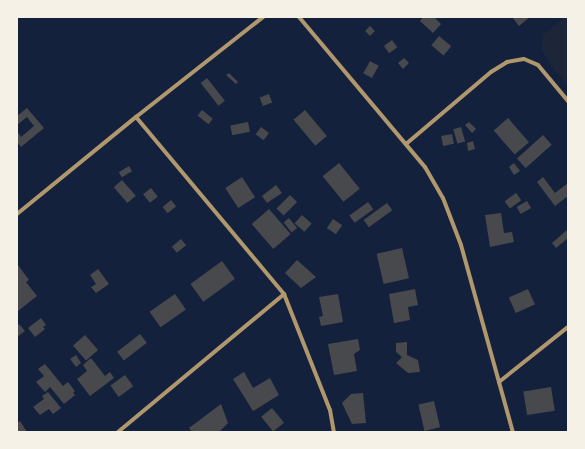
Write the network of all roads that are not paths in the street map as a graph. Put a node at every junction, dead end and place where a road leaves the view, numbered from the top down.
1 (263, 17) edge
2 (298, 17) edge
3 (568, 101) edge
4 (136, 117) junction
5 (406, 144) junction
6 (17, 214) edge
7 (284, 294) junction
8 (568, 327) edge
9 (499, 382) junction
10 (118, 432) edge
11 (334, 432) edge
12 (513, 432) edge

1 - 4 street
2 - 5 street
3 - 5 street
4 - 6 street
4 - 7 street
5 - 9 street
7 - 10 street
7 - 11 street
8 - 9 street
9 - 12 street

